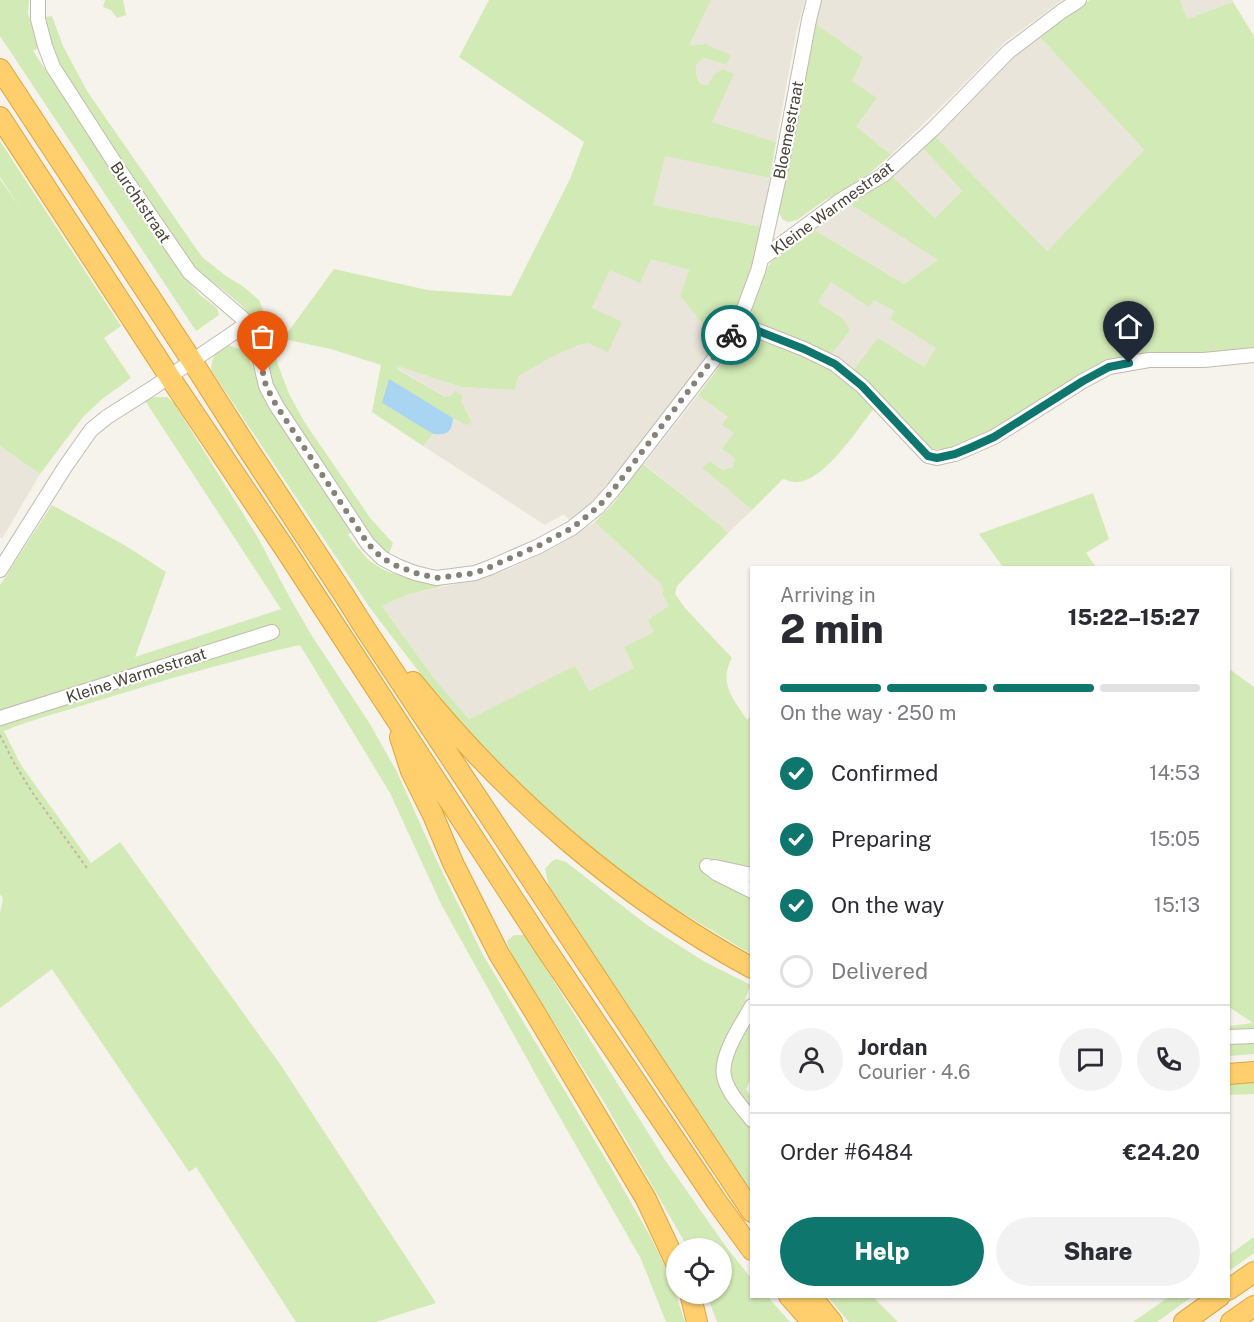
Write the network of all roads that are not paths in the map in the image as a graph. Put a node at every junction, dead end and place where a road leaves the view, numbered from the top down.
1 (38, 0) edge
2 (814, 0) edge
3 (1078, 0) edge
4 (0, 69) edge
5 (0, 117) edge
6 (761, 260) junction
7 (248, 322) junction
8 (738, 323) junction
9 (1254, 355) edge
10 (192, 361) junction
11 (169, 376) junction
12 (0, 570) edge
13 (344, 595) junction
14 (272, 632) dead end
15 (391, 711) junction
16 (0, 718) edge
17 (750, 875) edge
18 (750, 890) edge
19 (750, 967) edge
20 (750, 1010) edge
21 (1254, 1036) edge
22 (1230, 1037) edge
23 (1254, 1072) edge
24 (1230, 1074) edge
25 (750, 1117) edge
26 (750, 1209) edge
27 (666, 1242) edge
28 (750, 1247) edge
29 (1254, 1272) edge
30 (1230, 1289) edge
31 (791, 1298) edge
32 (813, 1298) edge
33 (1217, 1298) edge
34 (693, 1304) edge
35 (1254, 1306) edge
36 (697, 1322) edge
37 (812, 1322) edge
38 (832, 1322) edge
39 (1184, 1322) edge
40 (1231, 1322) edge

1 - 7 street, Burchtstraat
2 - 6 street, Bloemestraat
3 - 6 street, Kleine Warmestraat
4 - 10 highway
5 - 11 highway
6 - 8 street, Kleine Warmestraat
7 - 8 street, Kleine Warmestraat
7 - 10 street
8 - 9 street
10 - 11 street
10 - 13 highway
11 - 12 street
11 - 15 highway
13 - 19 highway
13 - 26 highway
14 - 16 street, Kleine Warmestraat
15 - 27 highway
15 - 28 highway
17 - 18 street
20 - 25 street
21 - 22 street
23 - 24 highway
29 - 30 highway
31 - 37 highway
32 - 38 highway
33 - 39 highway
34 - 36 highway
35 - 40 highway

